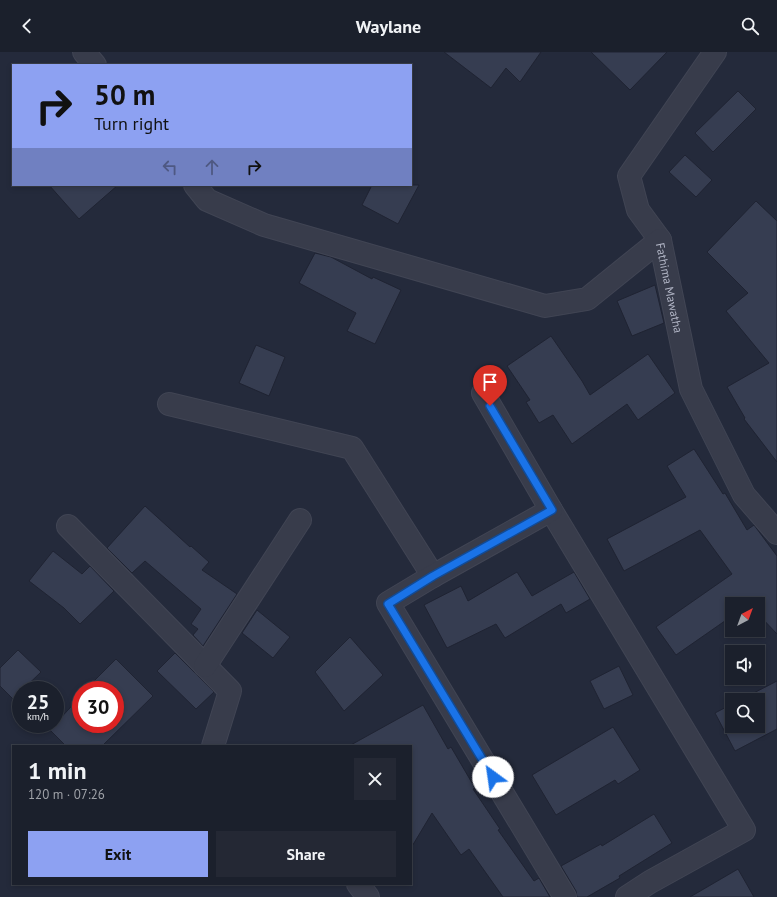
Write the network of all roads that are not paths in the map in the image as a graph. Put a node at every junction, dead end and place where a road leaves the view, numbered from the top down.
1 (84, 52) edge
2 (704, 56) edge
3 (94, 64) edge
4 (196, 186) edge
5 (660, 240) junction
6 (483, 393) dead end
7 (169, 404) dead end
8 (552, 510) junction
9 (300, 520) dead end
10 (68, 526) dead end
11 (777, 533) edge
12 (433, 576) junction
13 (205, 666) junction
14 (213, 745) edge
15 (359, 885) edge
16 (655, 890) edge
17 (368, 897) edge
18 (565, 897) edge
19 (627, 897) edge

1 - 3 street
2 - 5 street, Fathima Mawatha
4 - 5 street
5 - 11 street, Fathima Mawatha
6 - 8 street
7 - 12 street
8 - 12 street
8 - 16 street
9 - 13 street
10 - 13 street
12 - 18 street
13 - 14 street
15 - 17 street
16 - 19 street

